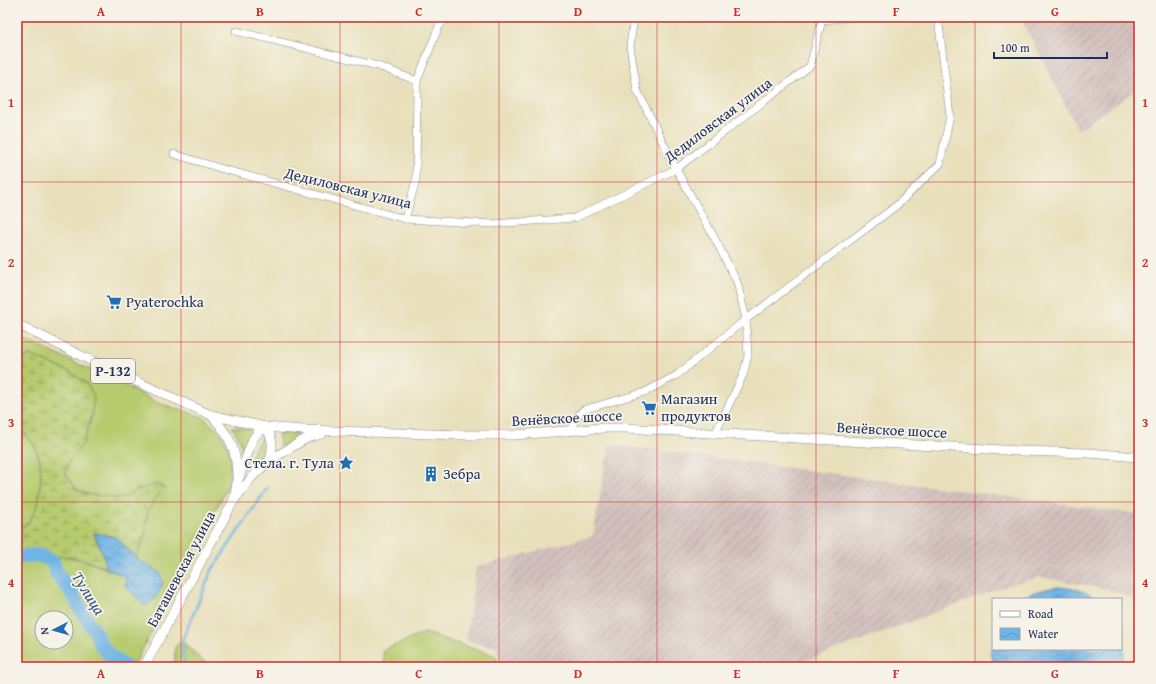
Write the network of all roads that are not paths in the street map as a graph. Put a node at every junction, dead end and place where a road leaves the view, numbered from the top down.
1 (448, 17) edge
2 (634, 17) edge
3 (858, 17) edge
4 (938, 17) edge
5 (821, 18) edge
6 (236, 31) dead end
7 (417, 81) junction
8 (174, 154) dead end
9 (676, 169) junction
10 (405, 218) junction
11 (746, 319) junction
12 (17, 324) edge
13 (211, 415) junction
14 (265, 427) junction
15 (571, 430) junction
16 (341, 431) junction
17 (715, 434) junction
18 (1139, 457) edge
19 (270, 460) junction
20 (237, 483) junction
21 (234, 500) junction
22 (144, 667) edge

1 - 7 street
2 - 9 street
3 - 5 street
4 - 11 street
5 - 9 street, Дедиловская улица
6 - 7 street
7 - 10 street
8 - 10 street, Дедиловская улица
9 - 10 street, Дедиловская улица
9 - 11 street
11 - 15 street
11 - 17 street
12 - 13 main road, Венёвское шоссе / Р-132
13 - 14 main road, Венёвское шоссе / Р-132
13 - 20 main road
14 - 16 main road, Венёвское шоссе / Р-132
14 - 19 main road
14 - 20 main road
15 - 16 main road, Венёвское шоссе / Р-132
15 - 17 main road, Венёвское шоссе / Р-132
16 - 19 main road
17 - 18 main road, Венёвское шоссе / Р-132
19 - 21 main road
20 - 21 main road
21 - 22 main road, Баташевская улица

